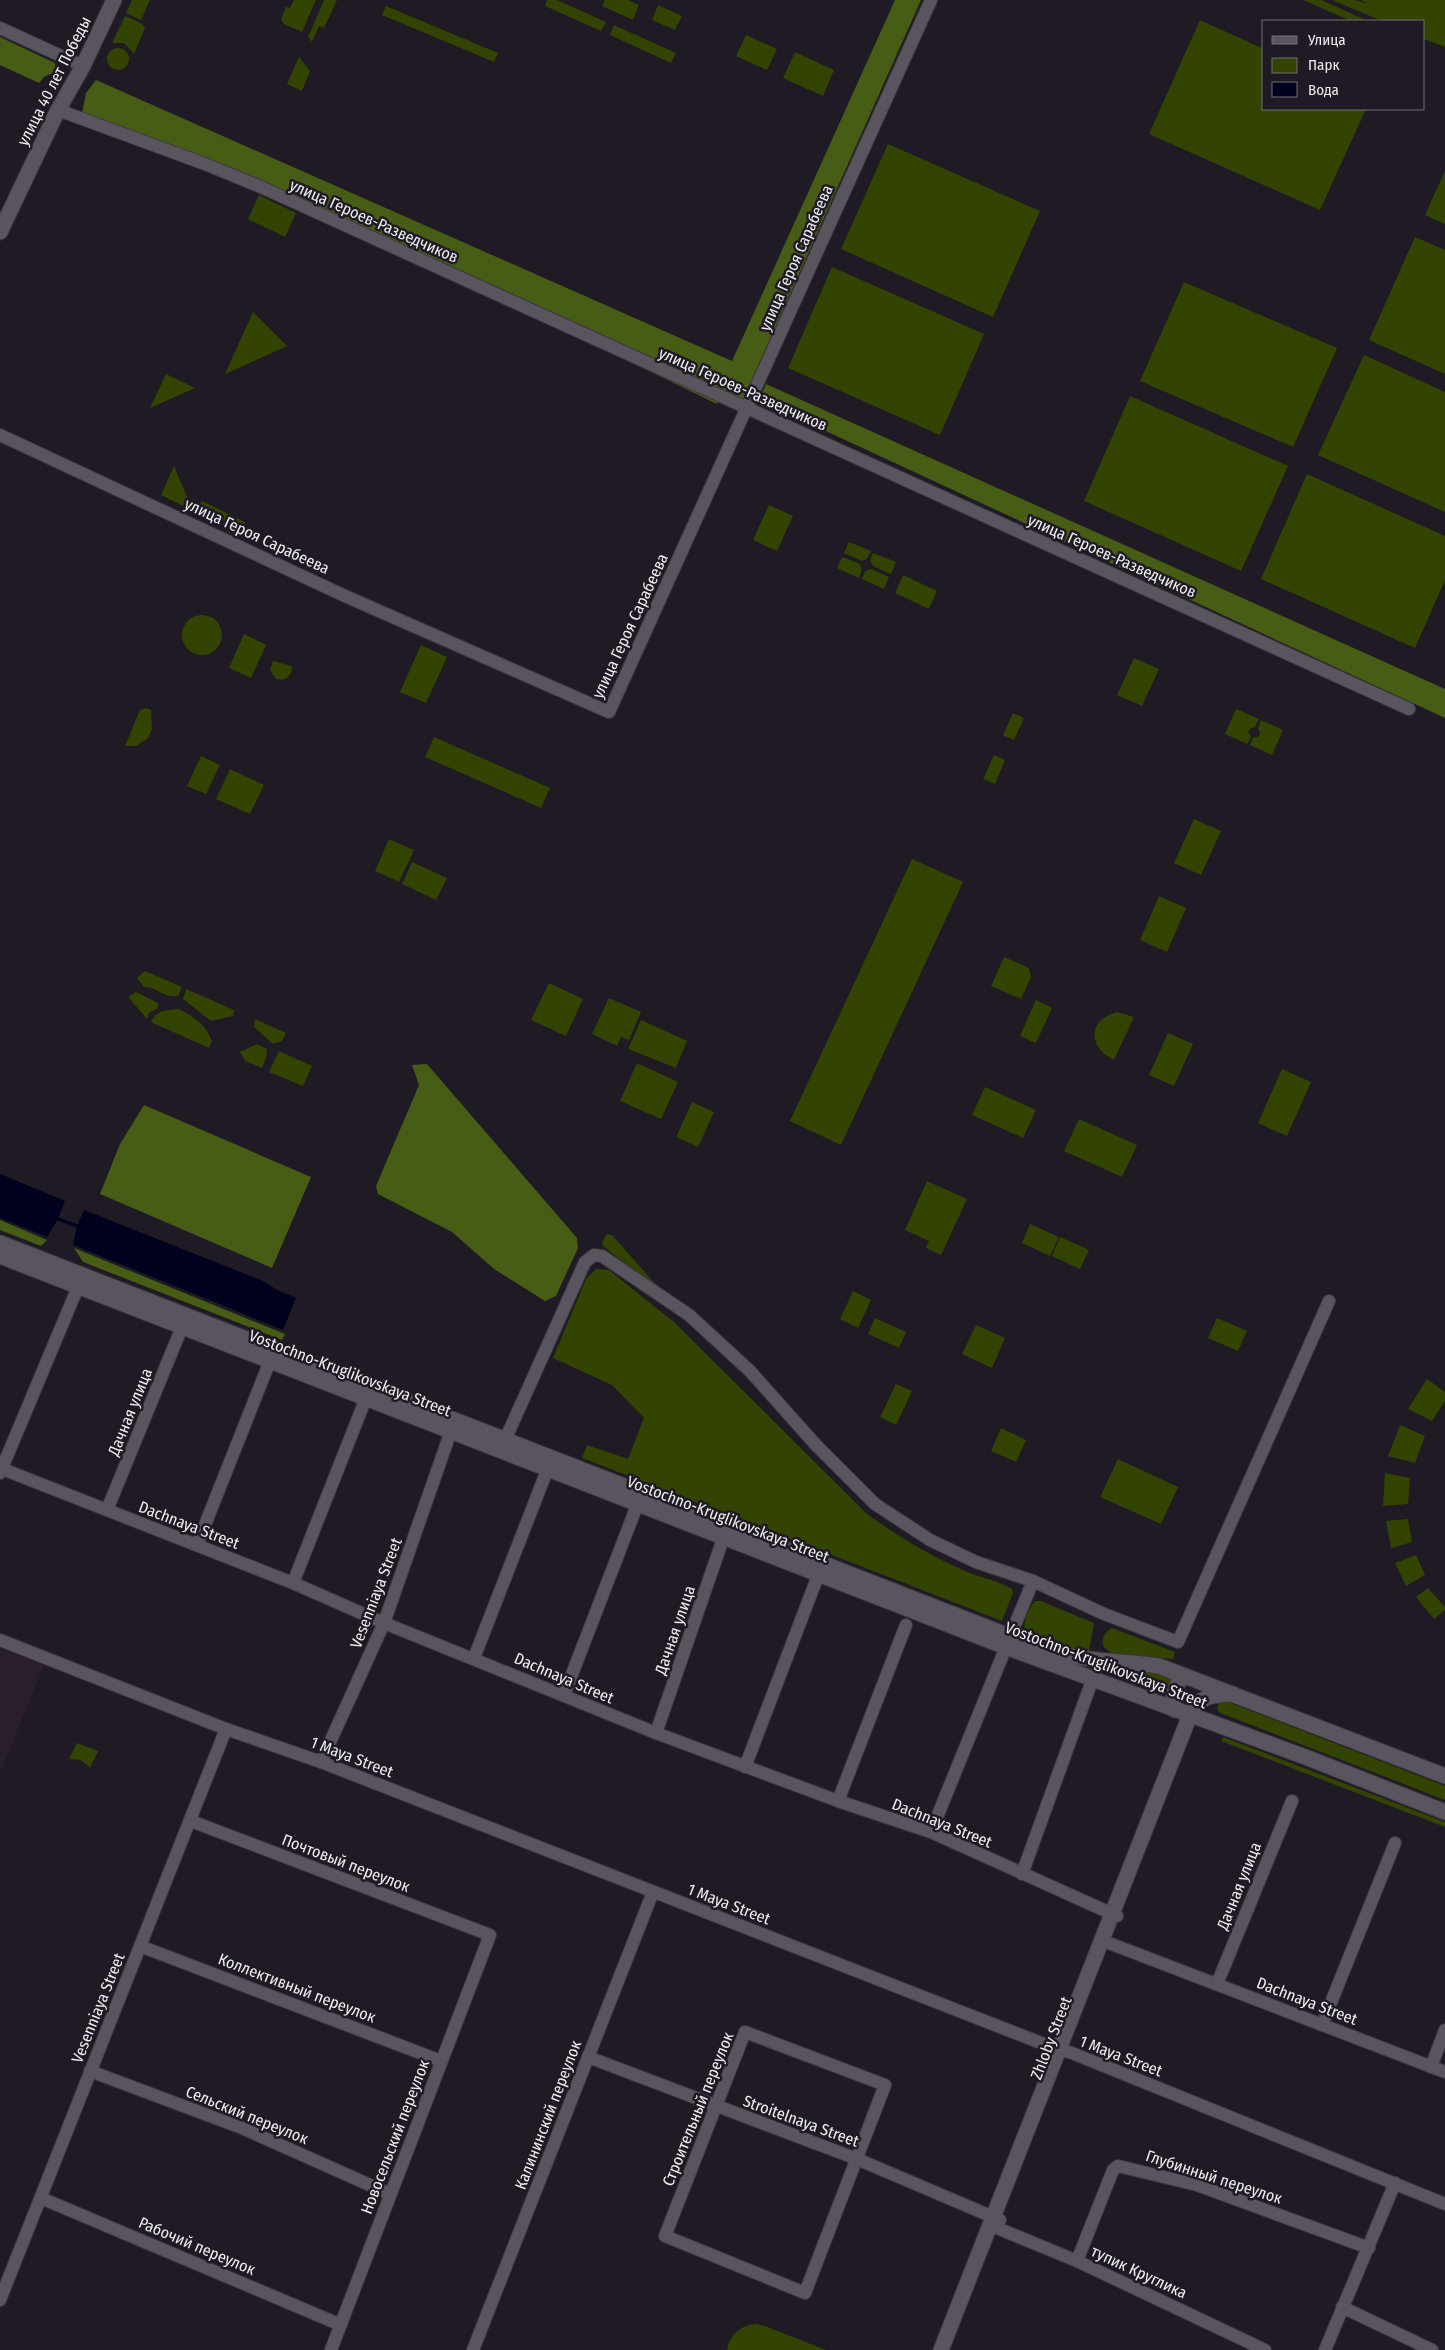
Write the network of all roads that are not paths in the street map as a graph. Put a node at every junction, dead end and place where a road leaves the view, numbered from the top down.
1 (114, 0) edge
2 (930, 0) edge
3 (0, 28) edge
4 (84, 66) junction
5 (58, 110) junction
6 (0, 232) edge
7 (746, 408) junction
8 (0, 435) edge
9 (1410, 709) dead end
10 (0, 1243) edge
11 (0, 1256) edge
12 (78, 1287) junction
13 (1329, 1302) dead end
14 (182, 1327) junction
15 (270, 1362) junction
16 (366, 1398) junction
17 (452, 1431) junction
18 (505, 1440) junction
19 (548, 1468) junction
20 (1, 1470) edge
21 (638, 1503) junction
22 (107, 1510) junction
23 (724, 1536) junction
24 (197, 1545) junction
25 (819, 1573) junction
26 (1033, 1581) junction
27 (292, 1583) junction
28 (384, 1623) junction
29 (906, 1625) dead end
30 (1004, 1638) junction
31 (0, 1640) edge
32 (474, 1658) junction
33 (1184, 1676) junction
34 (1093, 1678) junction
35 (1234, 1694) junction
36 (564, 1695) junction
37 (1175, 1710) junction
38 (1190, 1715) junction
39 (1212, 1724) junction
40 (226, 1729) junction
41 (656, 1733) junction
42 (321, 1762) junction
43 (745, 1767) junction
44 (1445, 1776) edge
45 (838, 1800) junction
46 (1292, 1801) dead end
47 (1445, 1812) edge
48 (191, 1821) junction
49 (931, 1832) junction
50 (1395, 1843) dead end
51 (1022, 1874) junction
52 (653, 1892) junction
53 (1114, 1914) junction
54 (490, 1935) joint
55 (1104, 1941) junction
56 (140, 1946) junction
57 (1217, 1984) junction
58 (1322, 2025) junction
59 (1445, 2030) edge
60 (1061, 2051) junction
61 (588, 2057) junction
62 (441, 2061) junction
63 (1431, 2067) junction
64 (90, 2071) junction
65 (1445, 2072) edge
66 (716, 2107) junction
67 (857, 2159) junction
68 (1395, 2183) junction
69 (390, 2194) junction
70 (41, 2198) junction
71 (1445, 2204) edge
72 (997, 2222) junction
73 (1369, 2248) junction
74 (1077, 2261) junction
75 (0, 2300) edge
76 (1342, 2307) junction
77 (340, 2325) junction
78 (331, 2350) edge
79 (473, 2350) edge
80 (941, 2350) edge
81 (950, 2350) edge
82 (1265, 2350) edge
83 (1325, 2350) edge
84 (1432, 2350) edge

1 - 4 main road, улица 40 лет Победы
2 - 7 street, улица Героя Сарабеева
3 - 4 street
4 - 5 main road, улица 40 лет Победы
5 - 6 main road, улица 40 лет Победы
5 - 7 street, улица Героев-Разведчиков
7 - 8 street, улица Героя Сарабеева
7 - 9 street, улица Героев-Разведчиков
10 - 18 main road, Vostochno-Kruglikovskaya Street
11 - 12 main road, Vostochno-Kruglikovskaya Street
12 - 14 main road, Vostochno-Kruglikovskaya Street
12 - 20 street
13 - 26 street
14 - 15 main road, Vostochno-Kruglikovskaya Street
14 - 22 street, Дачная улица
15 - 16 main road, Vostochno-Kruglikovskaya Street
15 - 24 street
16 - 17 main road, Vostochno-Kruglikovskaya Street
16 - 27 street
17 - 19 main road, Vostochno-Kruglikovskaya Street
17 - 28 street, Vesenniaya Street
18 - 26 street
18 - 30 main road, Vostochno-Kruglikovskaya Street
19 - 21 main road, Vostochno-Kruglikovskaya Street
19 - 32 street
20 - 22 street, Dachnaya Street
21 - 23 main road, Vostochno-Kruglikovskaya Street
21 - 36 street
22 - 24 street, Dachnaya Street
23 - 25 main road, Vostochno-Kruglikovskaya Street
23 - 41 street, Дачная улица
24 - 27 street, Dachnaya Street
25 - 30 main road, Vostochno-Kruglikovskaya Street
25 - 43 street
26 - 30 street
27 - 28 street, Dachnaya Street
28 - 32 street, Dachnaya Street
28 - 42 street, Vesenniaya Street
29 - 45 street
30 - 33 main road, Vostochno-Kruglikovskaya Street
30 - 34 main road, Vostochno-Kruglikovskaya Street
30 - 49 street
31 - 40 street, 1 Maya Street
32 - 36 street, Dachnaya Street
33 - 35 main road, Vostochno-Kruglikovskaya Street
33 - 37 main road
34 - 37 main road, Vostochno-Kruglikovskaya Street
34 - 51 street
35 - 38 main road, Zhloby Street
35 - 44 main road, Vostochno-Kruglikovskaya Street
36 - 41 street, Dachnaya Street
37 - 38 main road, Vostochno-Kruglikovskaya Street
38 - 39 main road, Vostochno-Kruglikovskaya Street
38 - 53 main road, Zhloby Street
39 - 47 main road, Vostochno-Kruglikovskaya Street
39 - 53 main road, Zhloby Street
40 - 42 street, 1 Maya Street
40 - 48 street, Vesenniaya Street
41 - 43 street, Dachnaya Street
42 - 52 street, 1 Maya Street
43 - 45 street, Dachnaya Street
45 - 49 street, Dachnaya Street
46 - 57 street, Дачная улица
48 - 54 street, Почтовый переулок
48 - 56 street, Vesenniaya Street
49 - 51 street, Dachnaya Street
50 - 58 street
51 - 53 street, Dachnaya Street
52 - 60 street, 1 Maya Street
52 - 61 street, Калининский переулок
53 - 55 main road, Zhloby Street
54 - 62 street, Новосельский переулок
55 - 57 street, Dachnaya Street
55 - 60 main road, Zhloby Street
56 - 62 street, Коллективный переулок
56 - 64 street, Vesenniaya Street
57 - 58 street, Dachnaya Street
58 - 63 street, Dachnaya Street
59 - 63 street
60 - 68 street, 1 Maya Street
60 - 72 main road, Zhloby Street
61 - 66 street, Stroitelnaya Street
61 - 79 street, Калининский переулок
62 - 69 street, Новосельский переулок
63 - 65 street, Dachnaya Street
64 - 69 street, Сельский переулок
64 - 70 street, Vesenniaya Street
66 - 67 street, Stroitelnaya Street
66 - 67 street, Строительный переулок
66 - 67 street, Строительный переулок
67 - 72 street, Stroitelnaya Street
68 - 71 street, 1 Maya Street
68 - 73 street
69 - 77 street, Новосельский переулок
70 - 75 street, Vesenniaya Street
70 - 77 street, Рабочий переулок
72 - 74 street, тупик Круглика
72 - 80 main road, Zhloby Street
72 - 81 main road, Zhloby Street
73 - 74 street, Глубинный переулок
73 - 76 street
74 - 82 street, тупик Круглика
76 - 83 street
76 - 84 street
77 - 78 street, Новосельский переулок

